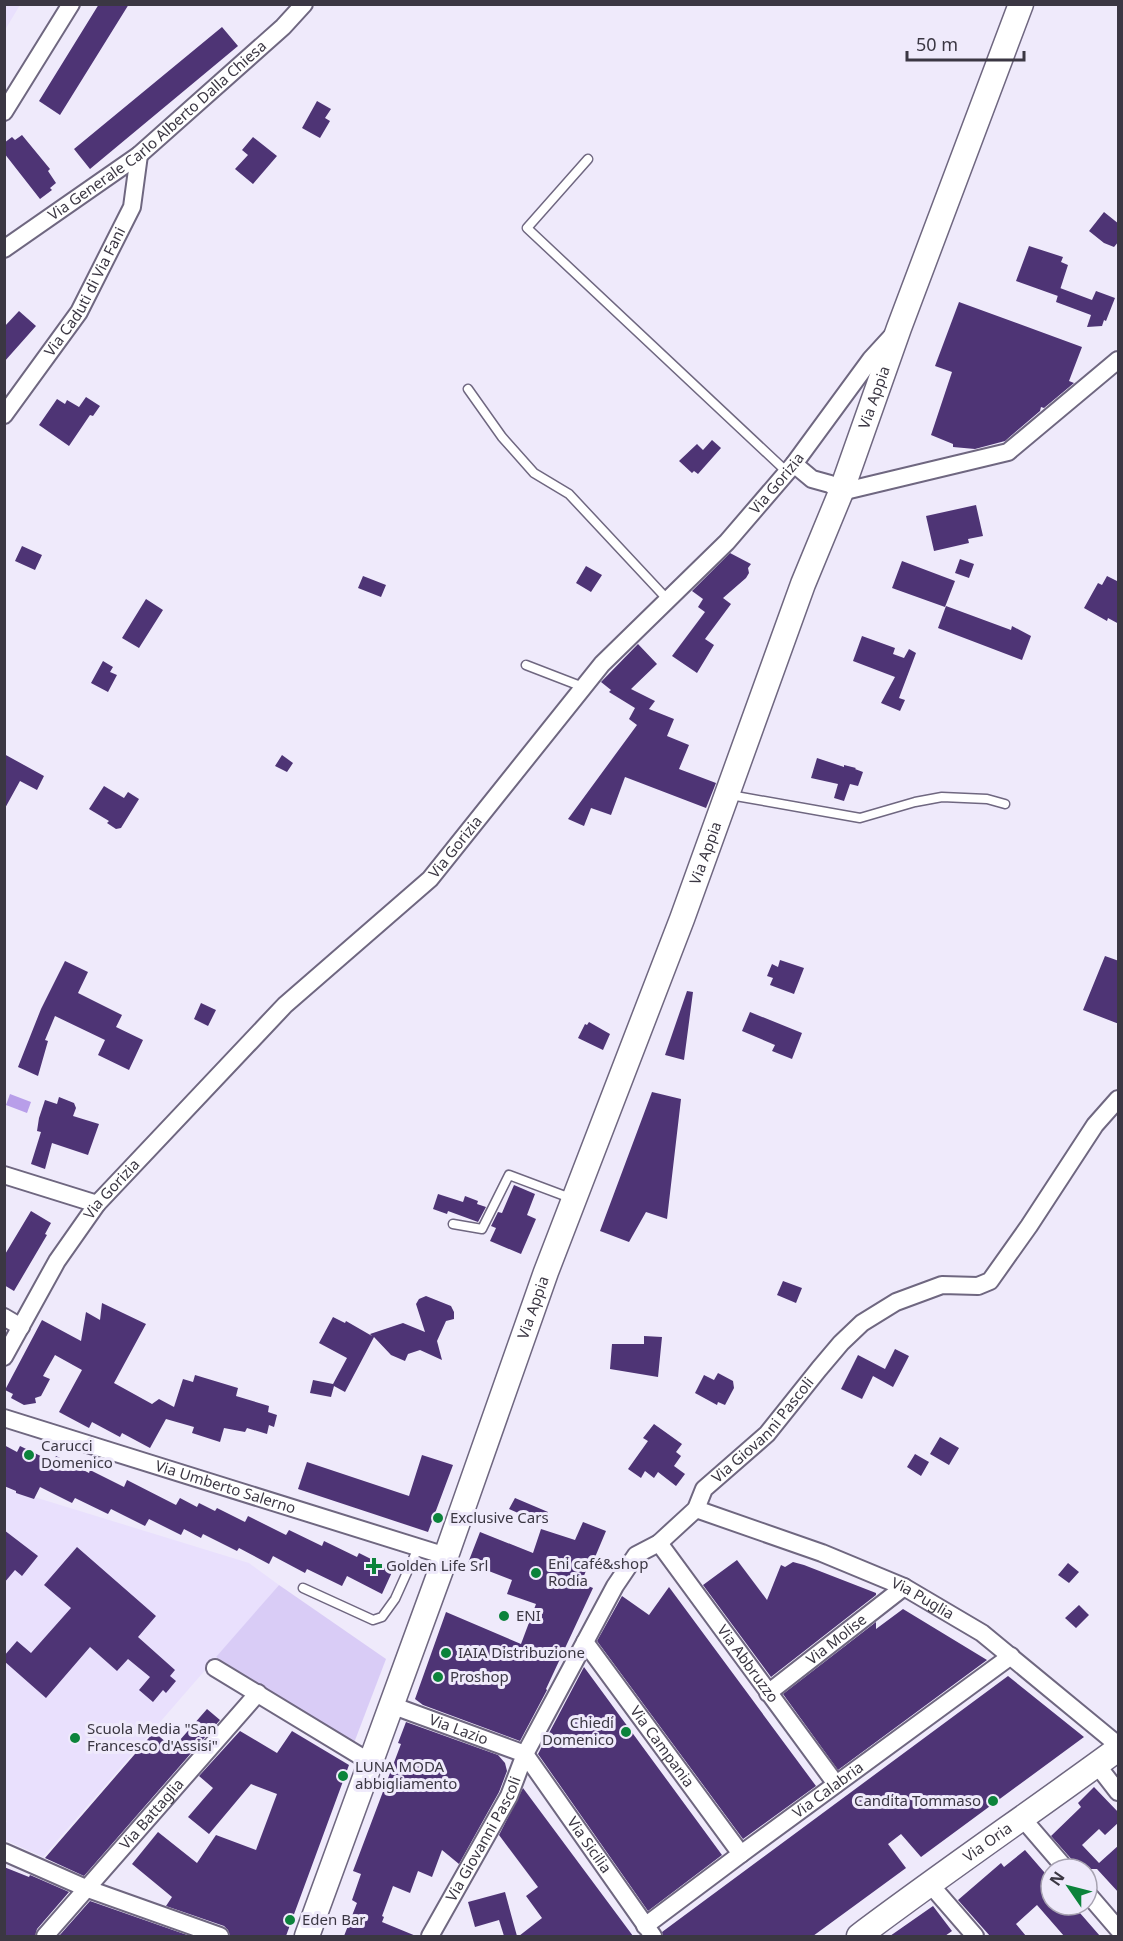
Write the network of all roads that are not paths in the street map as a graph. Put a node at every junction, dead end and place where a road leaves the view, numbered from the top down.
1 (71, 4) edge
2 (304, 4) edge
3 (1021, 4) edge
4 (5, 110) edge
5 (139, 155) junction
6 (588, 159) dead end
7 (4, 249) edge
8 (899, 328) junction
9 (1119, 360) edge
10 (468, 389) dead end
11 (4, 415) edge
12 (790, 468) junction
13 (841, 492) junction
14 (668, 600) junction
15 (525, 665) dead end
16 (584, 687) junction
17 (727, 794) junction
18 (1005, 804) dead end
19 (1119, 1099) edge
20 (4, 1175) edge
21 (574, 1199) junction
22 (97, 1204) junction
23 (453, 1224) dead end
24 (4, 1317) edge
25 (21, 1327) junction
26 (4, 1357) edge
27 (4, 1418) edge
28 (696, 1509) junction
29 (659, 1543) junction
30 (418, 1548) junction
31 (446, 1556) junction
32 (904, 1587) junction
33 (303, 1588) dead end
34 (585, 1642) junction
35 (1011, 1656) junction
36 (215, 1668) dead end
37 (258, 1692) junction
38 (768, 1693) junction
39 (391, 1705) junction
40 (1119, 1747) edge
41 (525, 1754) junction
42 (370, 1762) junction
43 (1097, 1765) junction
44 (836, 1784) junction
45 (1119, 1792) edge
46 (1023, 1819) junction
47 (4, 1852) edge
48 (741, 1854) junction
49 (1056, 1857) edge
50 (930, 1883) junction
51 (88, 1889) junction
52 (1099, 1906) edge
53 (1119, 1929) edge
54 (649, 1931) edge
55 (45, 1936) edge
56 (220, 1936) edge
57 (307, 1936) edge
58 (430, 1936) edge
59 (859, 1936) edge
60 (975, 1936) edge

1 - 4 street
2 - 5 street, Via Generale Carlo Alberto Dalla Chiesa
3 - 8 main road, Via Appia
5 - 7 street, Via Generale Carlo Alberto Dalla Chiesa
5 - 11 street, Via Caduti di Via Fani
6 - 12 lane
8 - 12 street, Via Gorizia
8 - 13 main road, Via Appia
9 - 13 street
10 - 14 lane
12 - 13 street
12 - 14 street, Via Gorizia
13 - 17 main road, Via Appia
14 - 16 street, Via Gorizia
15 - 16 lane
16 - 22 street, Via Gorizia
17 - 18 lane
17 - 21 main road, Via Appia
19 - 28 street, Via Giovanni Pascoli
20 - 22 street
21 - 23 lane
21 - 31 main road, Via Appia
22 - 25 street, Via Gorizia
24 - 25 street
25 - 26 street, Via Gorizia
27 - 30 street, Via Umberto Salerno
28 - 29 street, Via Giovanni Pascoli
28 - 32 street, Via Puglia
29 - 34 street, Via Giovanni Pascoli
29 - 38 street, Via Abbruzzo
30 - 31 street, Via Umberto Salerno
30 - 33 lane
31 - 39 main road, Via Appia
32 - 35 street, Via Puglia
32 - 38 street, Via Molise
34 - 41 street, Via Giovanni Pascoli
34 - 48 street, Via Campania
35 - 40 street, Via Puglia
35 - 44 street, Via Calabria
36 - 37 street
37 - 42 street
37 - 51 street, Via Battaglia
38 - 44 street, Via Abbruzzo
39 - 41 street, Via Lazio
39 - 42 main road, Via Appia
40 - 43 main road, Via Oria
41 - 54 street, Via Sicilia
41 - 58 street, Via Giovanni Pascoli
42 - 57 main road, Via Appia
43 - 45 street
43 - 46 main road, Via Oria
44 - 48 street, Via Calabria
46 - 49 street
46 - 50 main road, Via Oria
47 - 51 street
48 - 54 street, Via Calabria
50 - 59 main road, Via Oria
50 - 60 street
51 - 55 street, Via Battaglia
51 - 56 street
52 - 53 street

